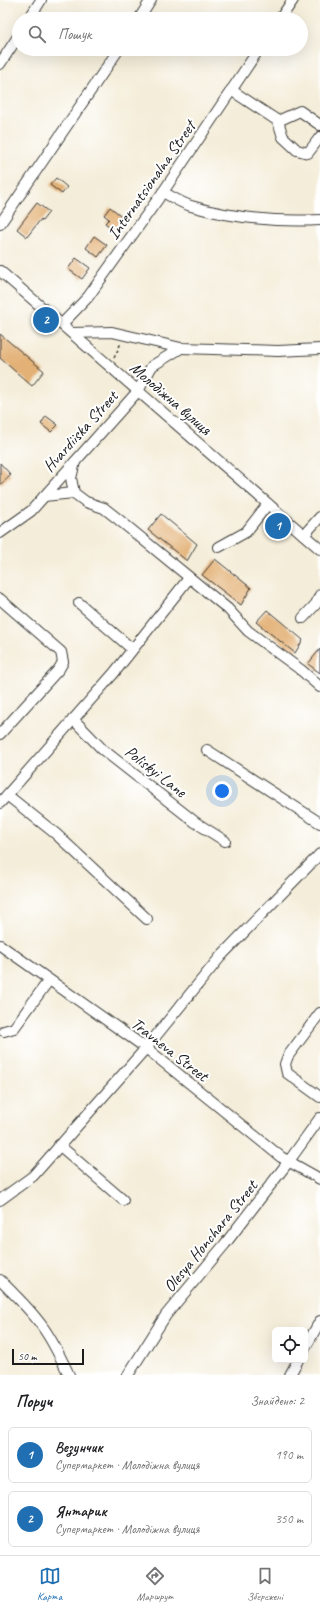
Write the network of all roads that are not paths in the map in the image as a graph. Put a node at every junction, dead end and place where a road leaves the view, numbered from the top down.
1 (41, 0) edge
2 (151, 0) edge
3 (293, 0) edge
4 (33, 12) edge
5 (143, 12) edge
6 (285, 12) edge
7 (12, 45) edge
8 (114, 56) edge
9 (254, 56) edge
10 (0, 64) edge
11 (231, 90) junction
12 (278, 121) junction
13 (320, 125) edge
14 (320, 137) edge
15 (163, 192) junction
16 (320, 220) edge
17 (0, 224) edge
18 (0, 271) edge
19 (62, 324) junction
20 (72, 333) junction
21 (181, 348) junction
22 (320, 348) edge
23 (138, 391) junction
24 (75, 462) junction
25 (74, 493) junction
26 (44, 496) junction
27 (268, 504) junction
28 (320, 517) edge
29 (0, 533) edge
30 (304, 535) junction
31 (218, 547) dead end
32 (320, 549) edge
33 (189, 578) junction
34 (320, 595) edge
35 (0, 598) edge
36 (79, 603) dead end
37 (303, 618) dead end
38 (132, 649) junction
39 (320, 687) edge
40 (73, 719) junction
41 (0, 734) edge
42 (207, 750) dead end
43 (7, 795) junction
44 (0, 803) edge
45 (320, 823) edge
46 (225, 841) dead end
47 (320, 854) edge
48 (147, 919) dead end
49 (0, 944) edge
50 (49, 980) junction
51 (320, 1013) edge
52 (4, 1031) dead end
53 (146, 1048) junction
54 (320, 1097) edge
55 (320, 1118) edge
56 (60, 1145) junction
57 (289, 1161) junction
58 (320, 1179) edge
59 (0, 1200) edge
60 (123, 1200) dead end
61 (0, 1280) edge
62 (320, 1320) edge
63 (308, 1342) edge
64 (296, 1363) edge
65 (69, 1375) edge
66 (128, 1375) edge
67 (290, 1375) edge

1 - 4 street
2 - 5 street
3 - 6 street
7 - 10 street
8 - 17 street
9 - 11 street, Internatsionalna Street
11 - 12 street
11 - 15 street, Internatsionalna Street
12 - 13 street
12 - 14 street
15 - 16 street
15 - 19 street, Internatsionalna Street
18 - 19 street, Молодіжна вулиця
19 - 20 street, Молодіжна вулиця
20 - 21 street
20 - 23 street, Молодіжна вулиця
21 - 22 street
21 - 23 street, Hvardiiska Street
23 - 24 street, Hvardiiska Street
23 - 27 street, Молодіжна вулиця
24 - 25 street
24 - 26 street, Hvardiiska Street
25 - 26 street
25 - 33 street
26 - 29 street, Hvardiiska Street
27 - 30 street, Молодіжна вулиця
27 - 31 street
28 - 30 street
30 - 32 street, Молодіжна вулиця
33 - 38 street
33 - 39 street
34 - 37 street
35 - 41 street
36 - 38 street
38 - 40 street
40 - 43 street
40 - 46 street, Poliskyi Lane
42 - 45 street
43 - 44 street
43 - 48 street
47 - 53 street
49 - 50 street, Travneva Street
50 - 52 street
50 - 53 street, Travneva Street
51 - 54 street
53 - 56 street
53 - 57 street, Travneva Street
55 - 57 street, Olesya Honchara Street
56 - 59 street
56 - 60 street
57 - 58 street, Travneva Street
57 - 66 street, Olesya Honchara Street
61 - 65 street
62 - 63 street
64 - 67 street

